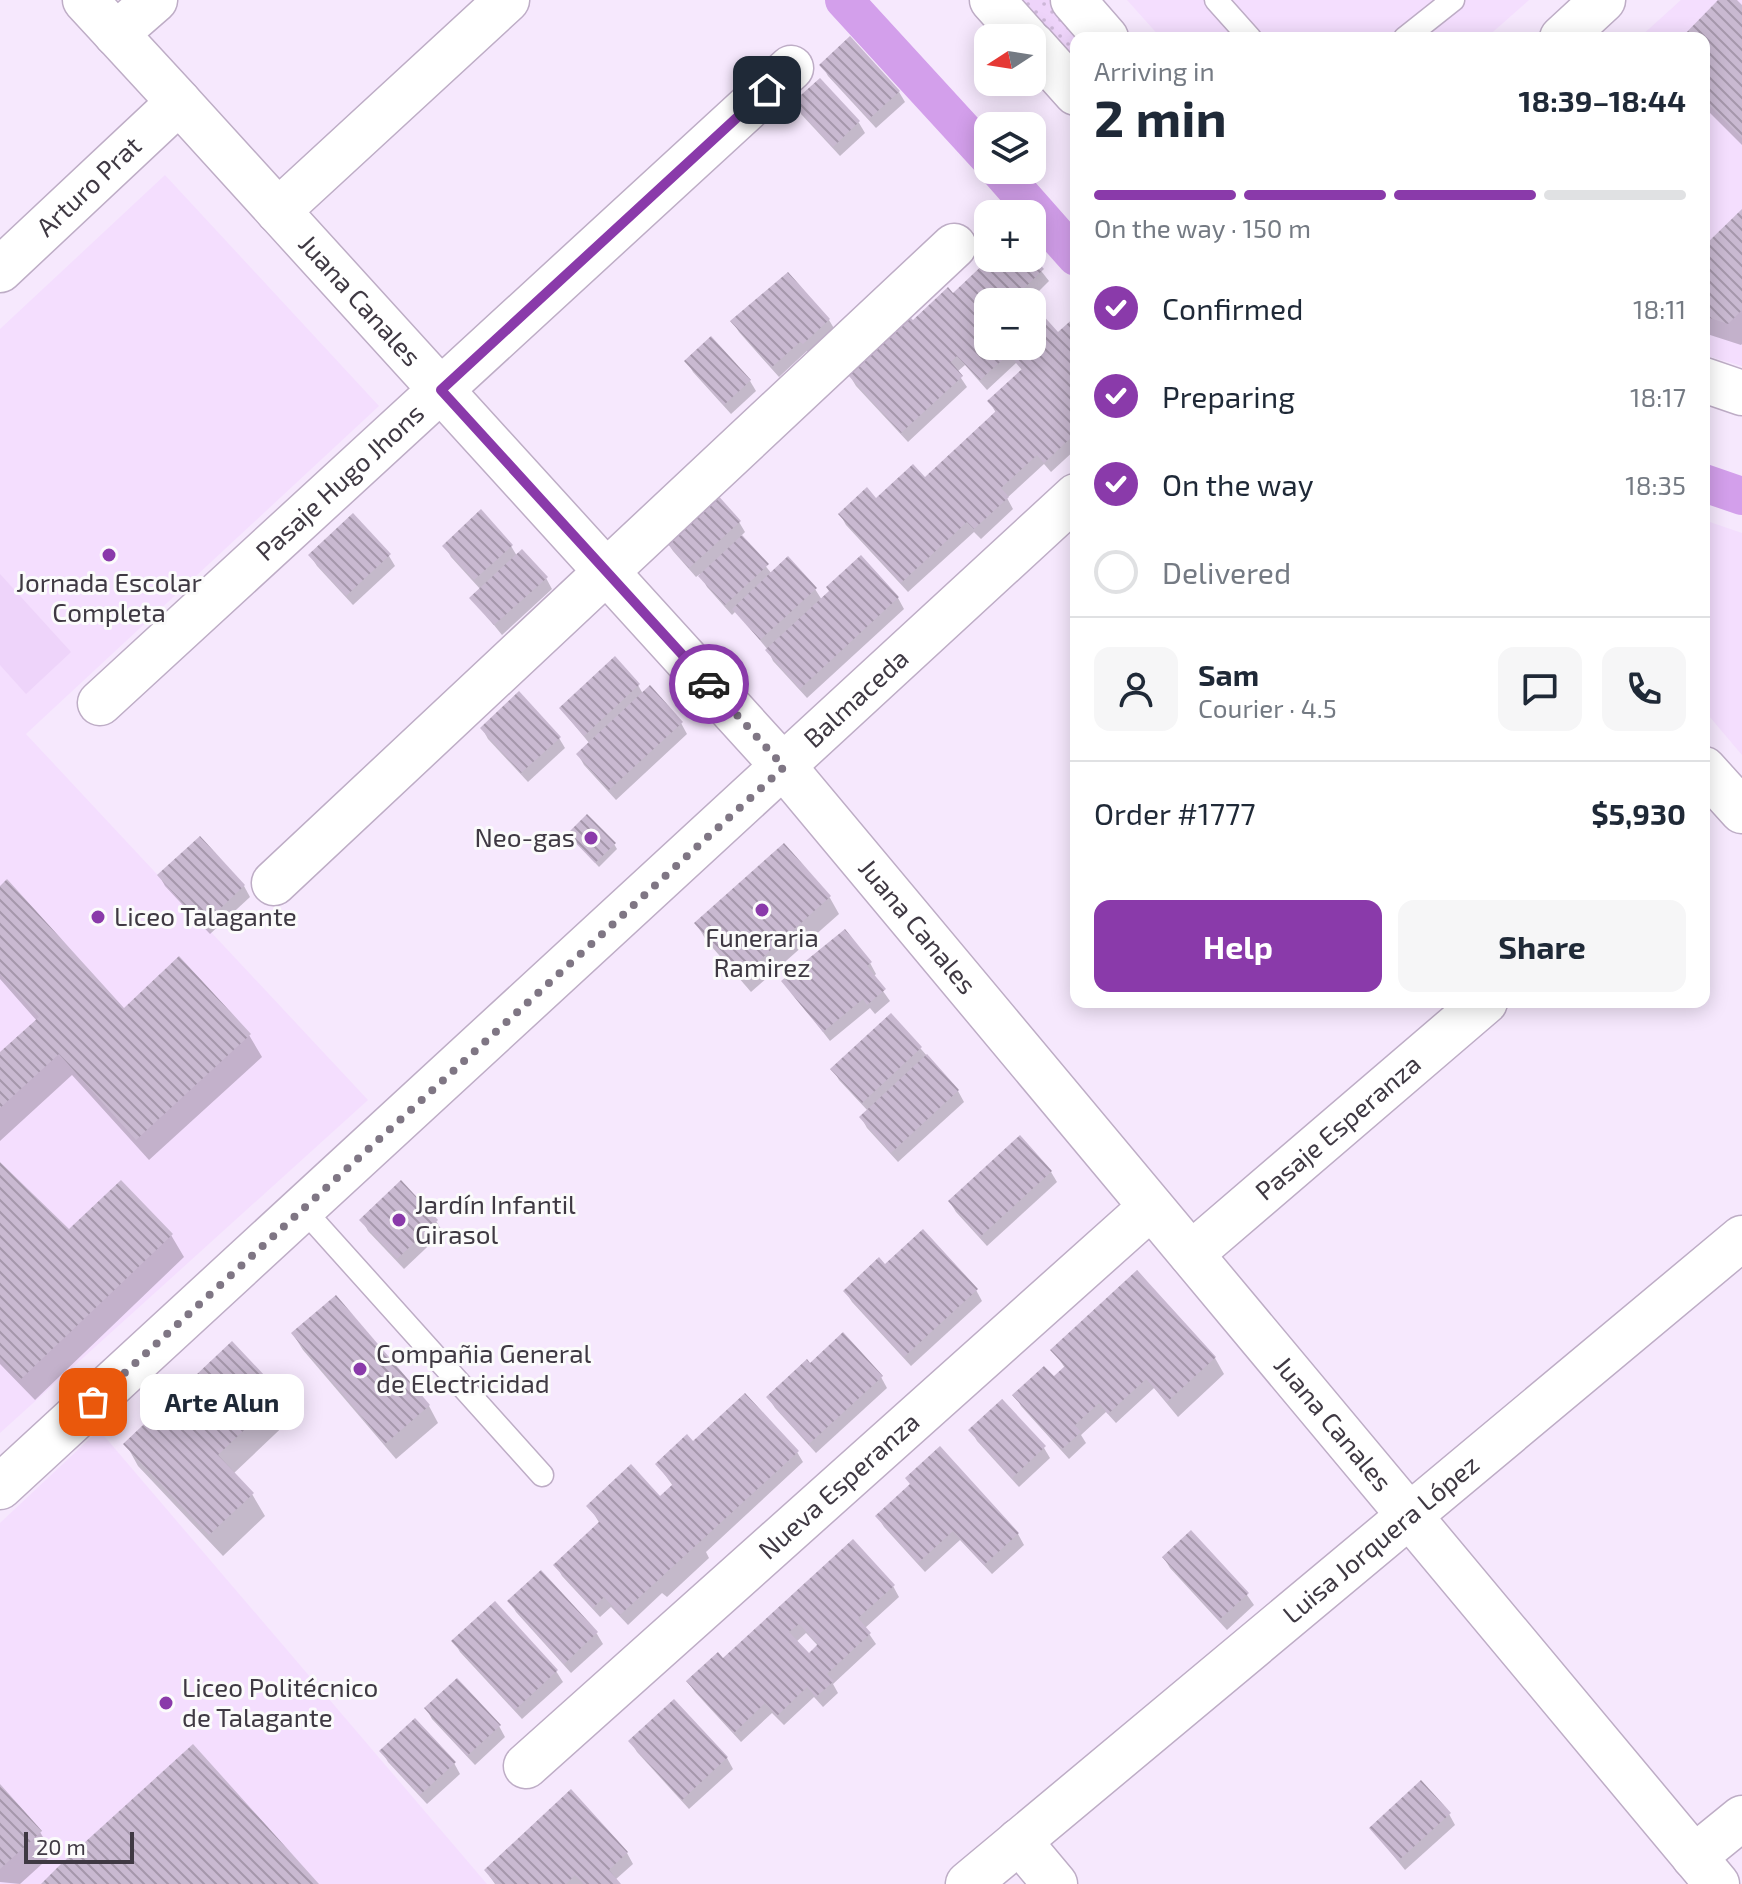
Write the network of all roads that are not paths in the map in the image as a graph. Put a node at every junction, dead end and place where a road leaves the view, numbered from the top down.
1 (85, 0) edge
2 (155, 0) edge
3 (507, 0) edge
4 (992, 0) edge
5 (1073, 0) edge
6 (1216, 0) edge
7 (1453, 0) edge
8 (1603, 0) edge
9 (1013, 24) edge
10 (1101, 32) edge
11 (1245, 32) edge
12 (1413, 32) edge
13 (1568, 32) edge
14 (116, 34) junction
15 (1046, 60) edge
16 (791, 68) dead end
17 (1070, 86) edge
18 (179, 102) junction
19 (278, 211) junction
20 (954, 246) dead end
21 (0, 270) edge
22 (1710, 382) edge
23 (441, 390) junction
24 (1742, 393) edge
25 (1070, 502) edge
26 (607, 571) junction
27 (100, 703) dead end
28 (784, 767) junction
29 (1710, 776) edge
30 (1742, 811) edge
31 (274, 883) dead end
32 (1478, 1008) edge
33 (1151, 1207) junction
34 (303, 1209) junction
35 (1742, 1238) edge
36 (1191, 1254) junction
37 (542, 1475) dead end
38 (0, 1487) edge
39 (1408, 1515) junction
40 (526, 1766) dead end
41 (1742, 1818) edge
42 (1019, 1841) junction
43 (1705, 1871) edge
44 (968, 1884) edge
45 (1055, 1884) edge

1 - 14 street, Juana Canales
2 - 14 street
3 - 19 street
4 - 9 street
5 - 10 street
6 - 11 lane
7 - 12 lane
8 - 13 street
14 - 18 street, Juana Canales
15 - 17 street
16 - 23 street, Pasaje Hugo Jhons
18 - 19 street, Juana Canales
18 - 21 street, Arturo Prat
19 - 23 street, Juana Canales
20 - 26 street
22 - 24 street
23 - 26 street, Juana Canales
23 - 27 street, Pasaje Hugo Jhons
25 - 28 street, Balmaceda
26 - 28 street, Juana Canales
26 - 31 street
28 - 33 street, Juana Canales
28 - 34 street, Balmaceda
29 - 30 street
32 - 36 street, Pasaje Esperanza
33 - 36 street, Juana Canales
33 - 40 street, Nueva Esperanza
34 - 37 lane
34 - 38 street, Balmaceda
35 - 39 street, Luisa Jorquera López
36 - 39 street, Juana Canales
39 - 42 street, Luisa Jorquera López
39 - 43 street, Juana Canales
41 - 43 street
42 - 44 street, Luisa Jorquera López
42 - 45 street

